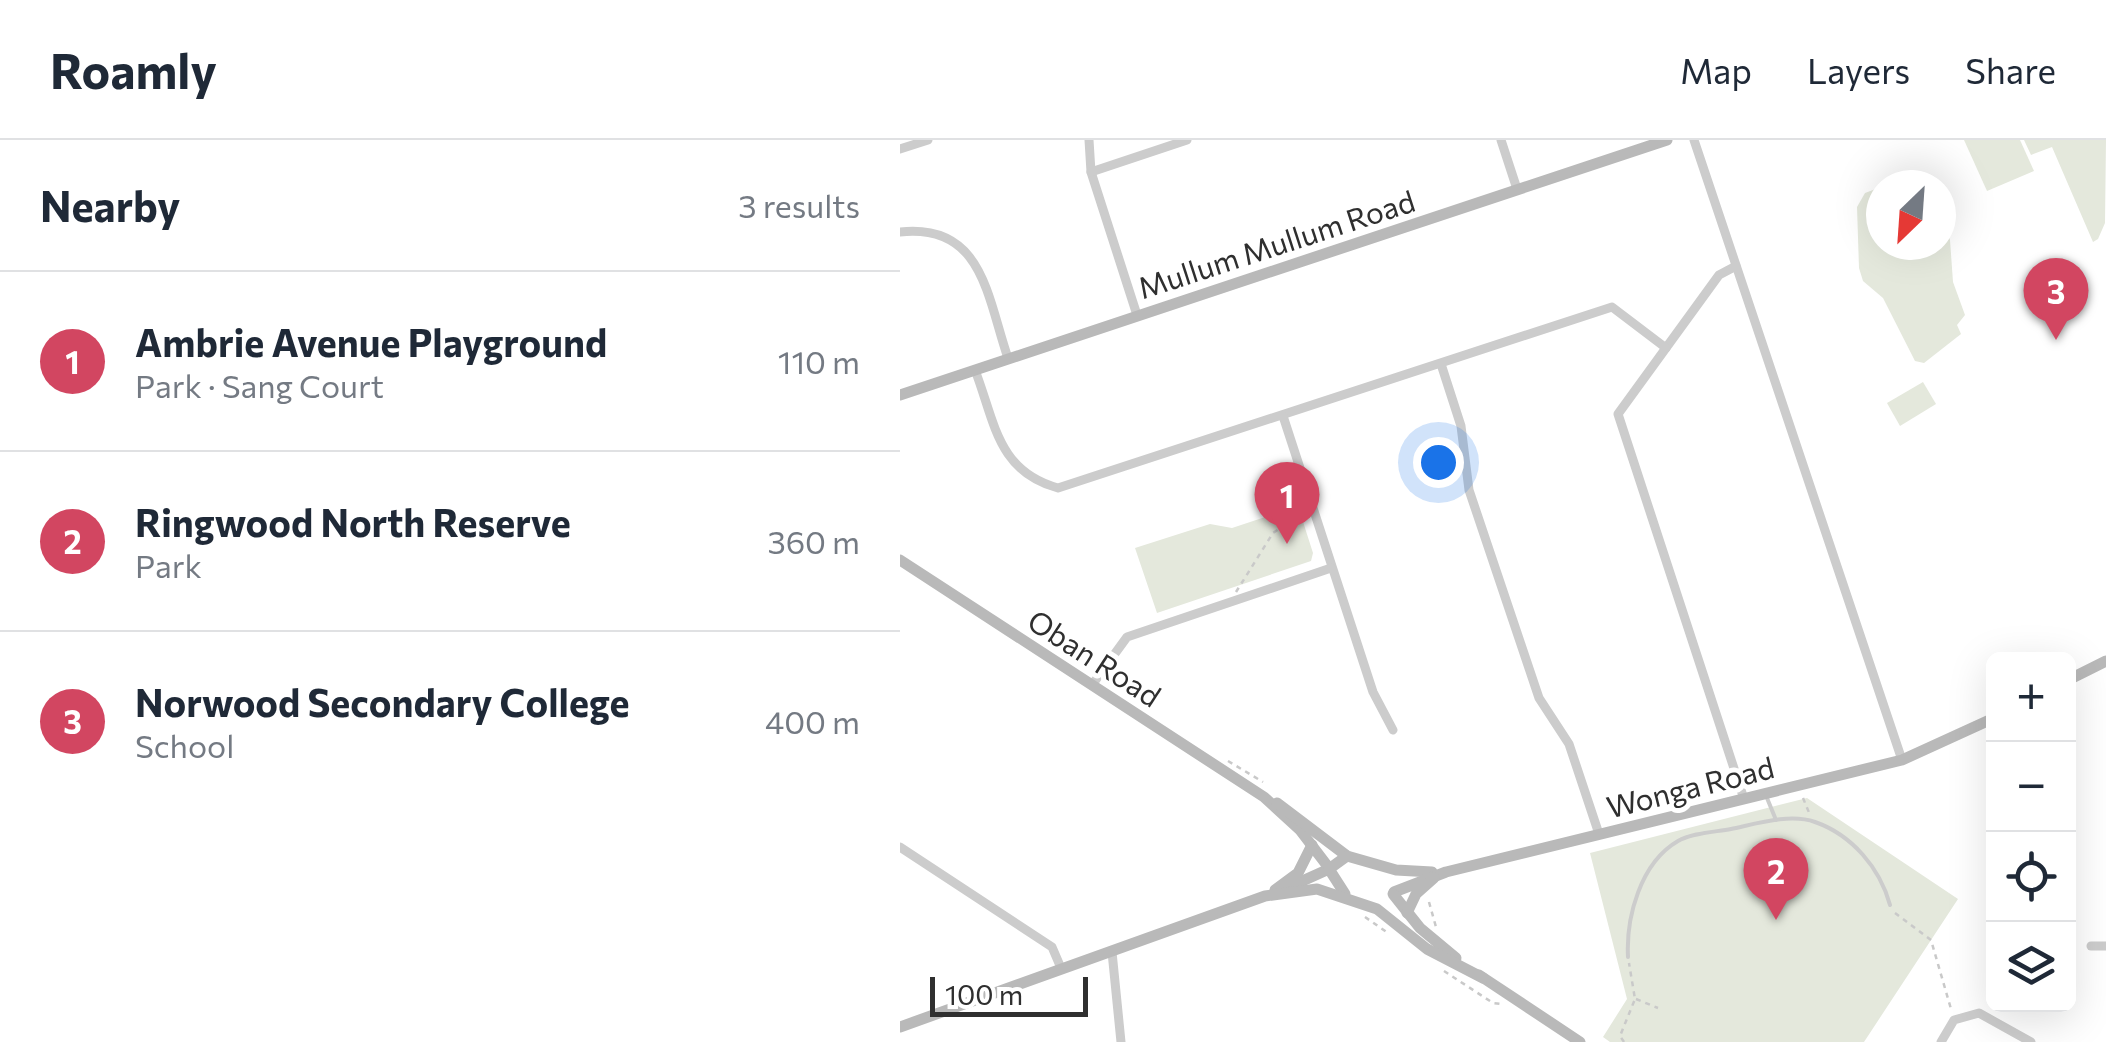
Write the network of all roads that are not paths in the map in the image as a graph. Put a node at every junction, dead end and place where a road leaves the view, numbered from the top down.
1 (928, 140) edge
2 (1089, 140) edge
3 (1187, 140) edge
4 (1501, 140) edge
5 (1668, 140) edge
6 (1694, 140) edge
7 (900, 149) edge
8 (1091, 172) junction
9 (1517, 189) junction
10 (900, 232) edge
11 (1736, 266) junction
12 (1138, 315) junction
13 (1666, 348) junction
14 (1008, 358) junction
15 (1441, 364) junction
16 (975, 370) junction
17 (900, 395) edge
18 (1283, 416) junction
19 (900, 560) edge
20 (1330, 568) junction
21 (2106, 661) edge
22 (2076, 676) edge
23 (1092, 685) junction
24 (1986, 722) edge
25 (1393, 730) dead end
26 (1902, 760) junction
27 (1268, 792) junction
28 (1766, 793) junction
29 (1744, 798) junction
30 (1776, 820) junction
31 (1599, 834) junction
32 (1312, 845) junction
33 (900, 847) edge
34 (1348, 856) junction
35 (1329, 868) junction
36 (1444, 872) junction
37 (1394, 893) junction
38 (1272, 894) junction
39 (1890, 905) road end
40 (1367, 906) junction
41 (1407, 913) junction
42 (2091, 946) dead end
43 (2106, 946) edge
44 (1112, 952) junction
45 (1628, 956) road end
46 (1061, 968) junction
47 (1482, 978) junction
48 (900, 1027) edge
49 (1121, 1042) edge
50 (1580, 1042) edge
51 (1940, 1042) edge
52 (2031, 1042) edge

1 - 7 street
2 - 8 street
3 - 8 street
4 - 9 street
5 - 9 main road, Mullum Mullum Road
6 - 11 street
8 - 12 street
9 - 12 main road, Mullum Mullum Road
10 - 14 street
11 - 13 street
11 - 26 street
12 - 14 main road, Mullum Mullum Road
13 - 15 street
13 - 29 street
14 - 16 main road, Mullum Mullum Road
15 - 18 street
15 - 31 street
16 - 17 main road, Mullum Mullum Road
16 - 18 street
18 - 20 street
19 - 23 main road, Oban Road
20 - 23 street
20 - 25 street
21 - 22 main road
23 - 27 main road, Oban Road
24 - 26 main road, Wonga Road
26 - 28 main road, Wonga Road
27 - 32 main road, Oban Road
27 - 34 main road, Oban Road
28 - 29 main road, Wonga Road
28 - 30 lane
29 - 31 main road, Wonga Road
30 - 39 lane
30 - 45 lane
31 - 36 main road, Wonga Road
32 - 35 main road, Oban Road
32 - 38 main road
33 - 46 street
34 - 35 main road
34 - 36 main road
34 - 37 main road, Oban Road
35 - 38 main road
35 - 40 main road, Oban Road
36 - 37 main road, Wonga Road
36 - 41 main road
37 - 40 main road, Wonga Road
37 - 41 main road
38 - 40 main road
38 - 44 main road
40 - 47 main road
41 - 47 main road
42 - 43 street
44 - 46 main road
44 - 49 street
46 - 48 main road
47 - 50 main road
51 - 52 street

